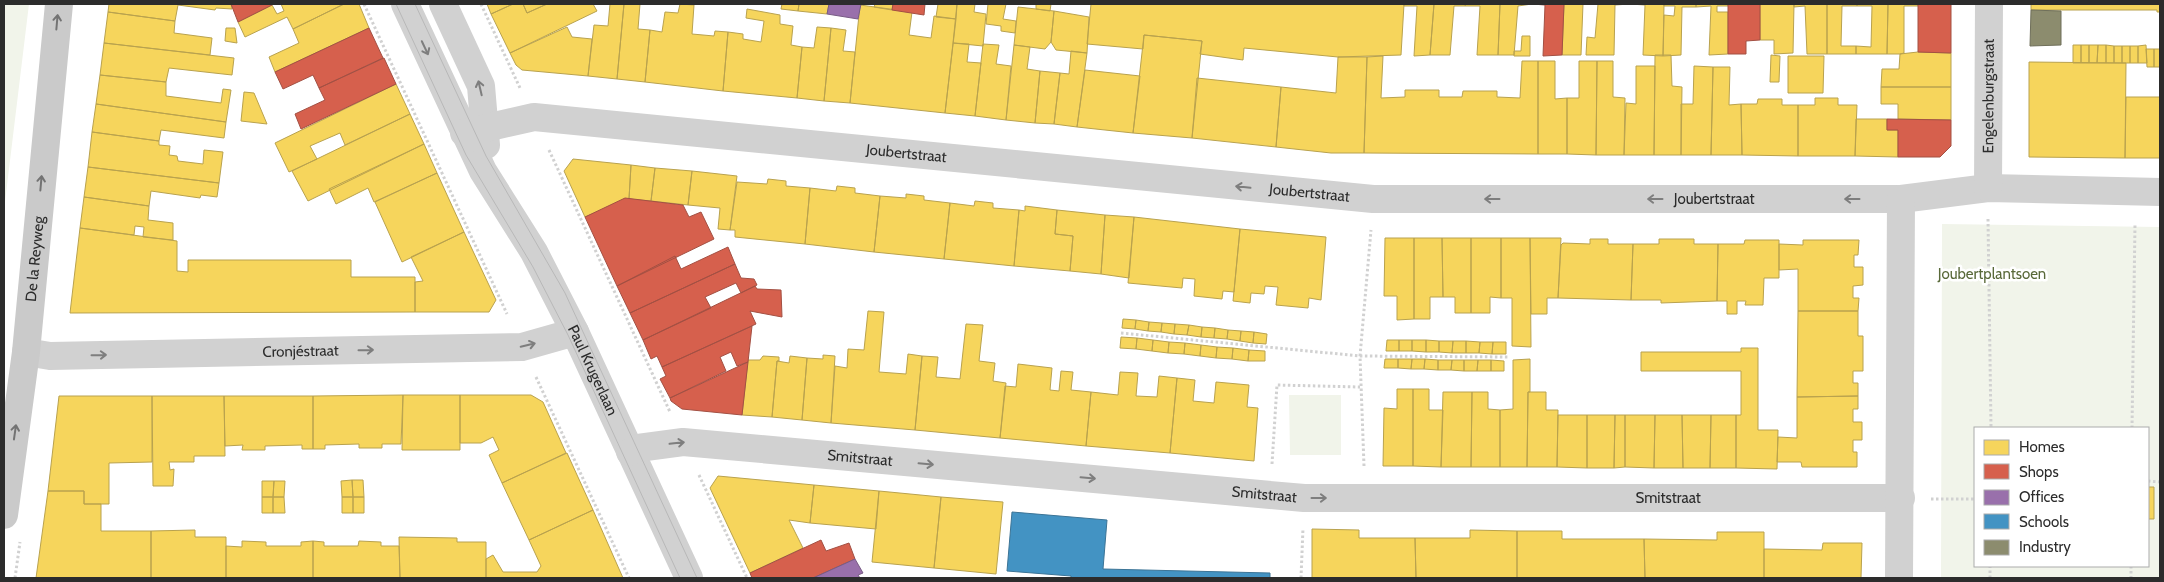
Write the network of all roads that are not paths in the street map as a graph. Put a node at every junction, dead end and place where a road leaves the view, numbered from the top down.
1 (59, 4) edge
2 (405, 4) edge
3 (443, 4) edge
4 (1989, 4) edge
5 (475, 131) junction
6 (1988, 188) junction
7 (2160, 192) edge
8 (1901, 199) junction
9 (575, 332) junction
10 (26, 352) junction
11 (630, 452) junction
12 (1901, 498) junction
13 (4, 515) edge
14 (689, 578) edge
15 (1900, 578) edge

10 -> 1 street, De la Reyweg
2 -> 5 street, Paul Krugerlaan
5 -> 3 street, Paul Krugerlaan
4 - 6 street, Engelenburgstraat
8 -> 5 street, Joubertstraat
5 - 9 street, Paul Krugerlaan
6 - 7 street, Joubertstraat
6 - 8 street, Joubertstraat
8 - 12 street
10 -> 9 street, Cronjéstraat
9 - 11 street, Paul Krugerlaan
13 -> 10 street, De la Reyweg
11 -> 12 street, Smitstraat
11 - 14 street, Paul Krugerlaan
12 - 15 street

